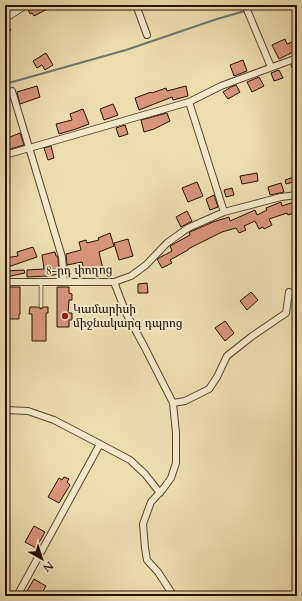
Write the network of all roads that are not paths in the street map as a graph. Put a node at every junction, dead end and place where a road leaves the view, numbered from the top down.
1 (24, 5) edge
2 (136, 5) edge
3 (245, 5) edge
4 (5, 17) edge
5 (147, 35) dead end
6 (297, 58) edge
7 (271, 67) junction
8 (12, 91) dead end
9 (188, 102) junction
10 (29, 148) junction
11 (5, 155) edge
12 (297, 196) edge
13 (224, 212) junction
14 (5, 282) edge
15 (41, 282) junction
16 (64, 282) junction
17 (114, 282) junction
18 (289, 292) dead end
19 (41, 306) dead end
20 (173, 404) junction
21 (5, 410) edge
22 (100, 444) junction
23 (160, 493) junction
24 (17, 596) edge
25 (171, 596) edge

1 - 4 main road
2 - 5 street
3 - 7 street
6 - 7 street
7 - 9 street
8 - 10 street
9 - 10 street
9 - 13 street
10 - 11 street
10 - 16 street
12 - 13 street, 8-րդ փողոց
13 - 17 street, 8-րդ փողոց
14 - 15 street, 8-րդ փողոց
15 - 16 street, 8-րդ փողոց
15 - 19 lane
16 - 17 street, 8-րդ փողոց
17 - 20 street
18 - 20 street
20 - 23 street
21 - 22 street
22 - 23 street
22 - 24 street
23 - 25 street

